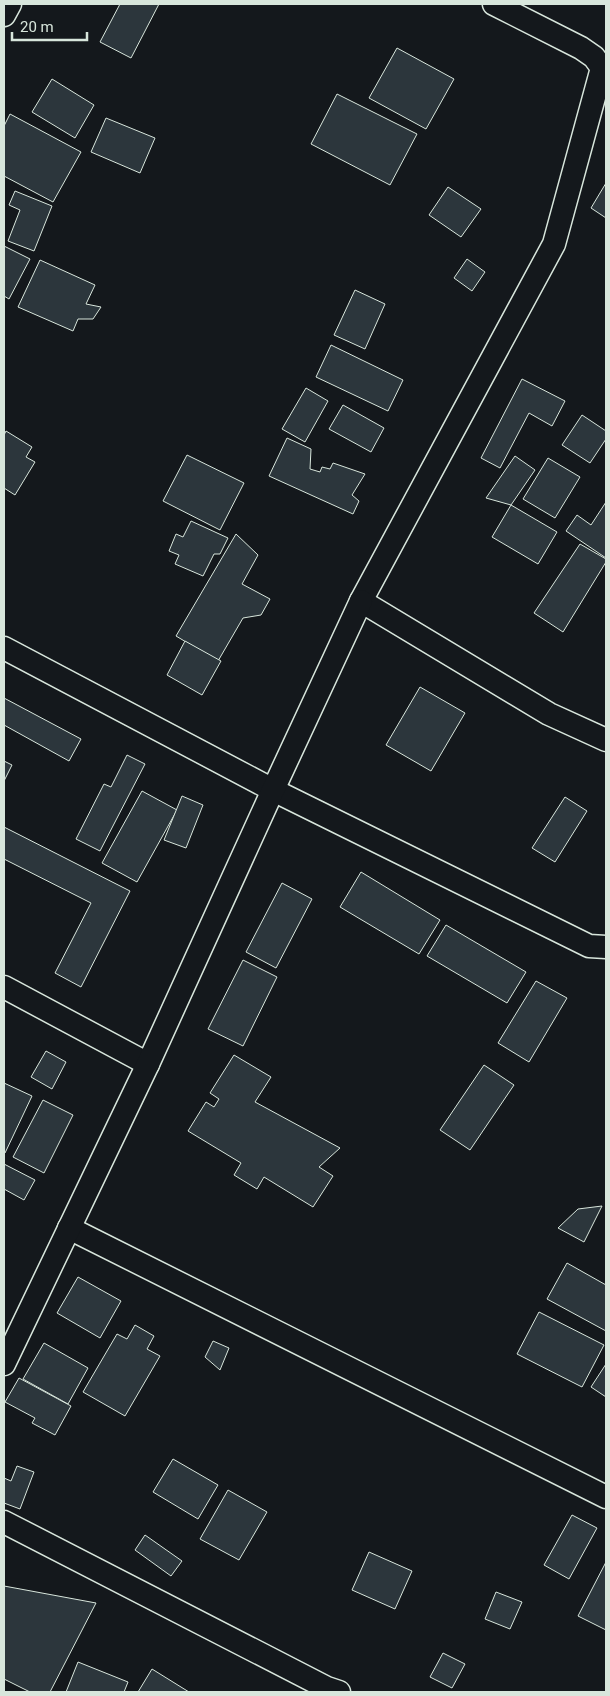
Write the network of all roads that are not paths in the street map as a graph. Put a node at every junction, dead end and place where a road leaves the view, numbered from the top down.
1 (10, 4) edge
2 (494, 4) edge
3 (4, 15) edge
4 (604, 69) edge
5 (361, 601) junction
6 (4, 648) edge
7 (606, 740) edge
8 (273, 790) junction
9 (606, 947) edge
10 (4, 987) edge
11 (148, 1064) junction
12 (69, 1228) junction
13 (4, 1364) edge
14 (606, 1497) edge
15 (4, 1522) edge
16 (339, 1692) edge

1 - 3 street
2 - 4 street
4 - 5 street
5 - 7 street
5 - 8 street
6 - 8 street
8 - 9 street
8 - 11 street
10 - 11 street
11 - 12 street
12 - 13 street
12 - 14 street
15 - 16 street

